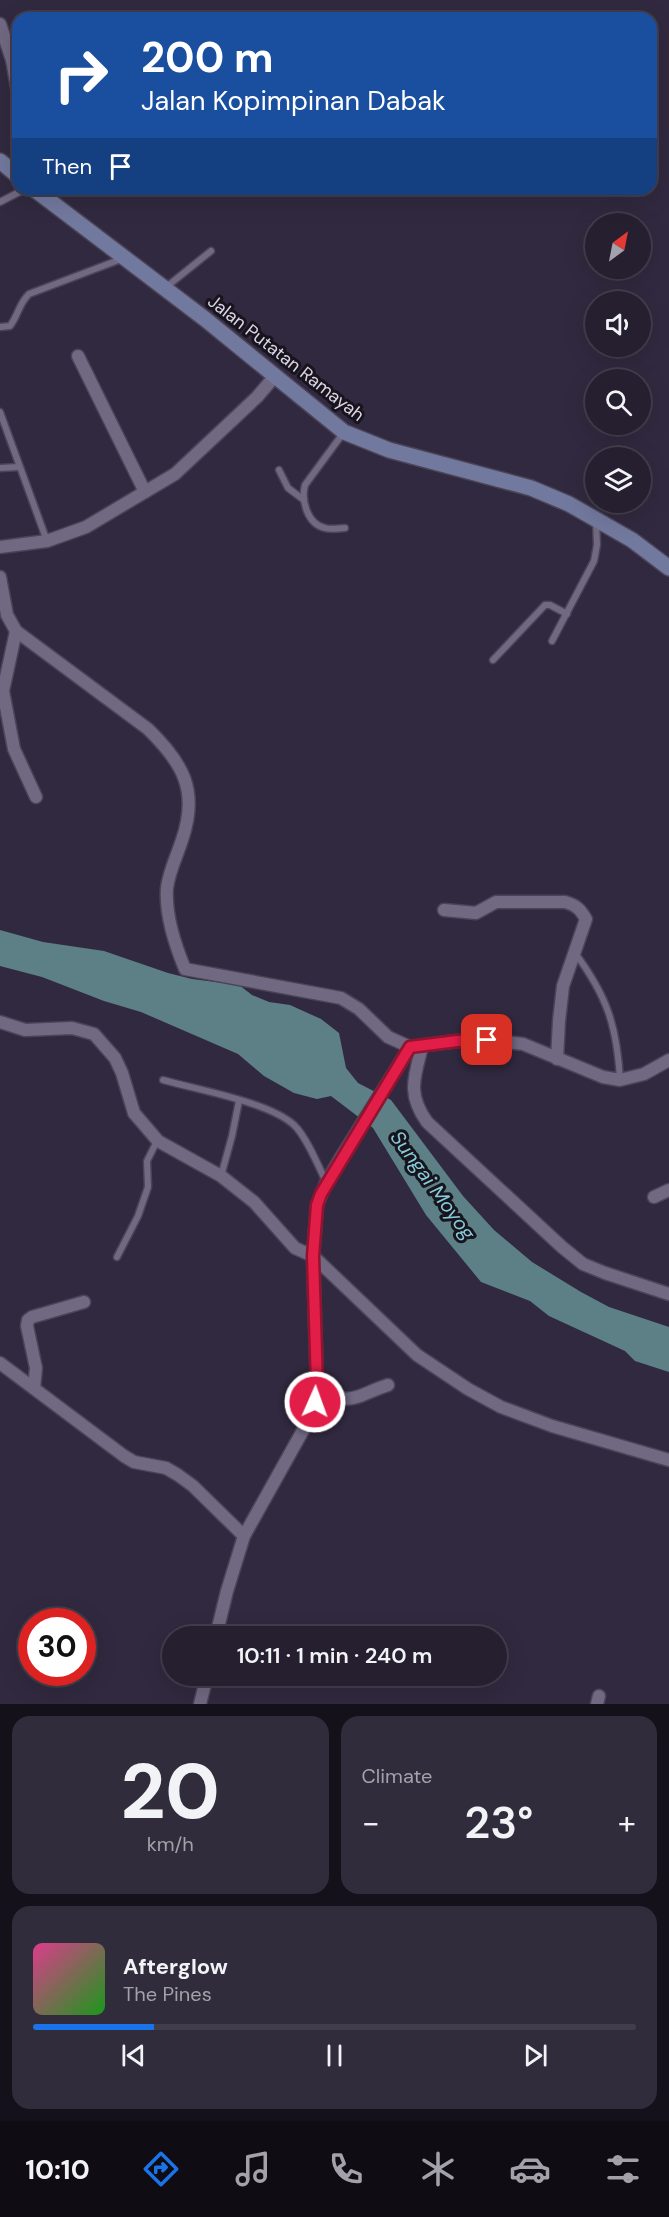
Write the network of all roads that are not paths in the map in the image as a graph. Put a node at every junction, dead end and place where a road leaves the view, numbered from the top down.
1 (0, 24) edge
2 (12, 60) edge
3 (13, 195) edge
4 (42, 195) edge
5 (0, 202) edge
6 (211, 251) dead end
7 (125, 258) junction
8 (164, 288) junction
9 (0, 327) edge
10 (78, 356) dead end
11 (275, 376) junction
12 (0, 412) edge
13 (344, 432) junction
14 (19, 467) junction
15 (0, 468) edge
16 (279, 470) dead end
17 (145, 492) junction
18 (304, 500) junction
19 (596, 519) junction
20 (345, 528) dead end
21 (47, 541) junction
22 (0, 547) edge
23 (669, 568) edge
24 (0, 578) edge
25 (567, 614) junction
26 (4, 616) edge
27 (16, 631) junction
28 (552, 641) dead end
29 (493, 660) dead end
30 (2, 690) edge
31 (36, 797) dead end
32 (444, 910) dead end
33 (574, 952) junction
34 (0, 1022) edge
35 (416, 1047) junction
36 (557, 1059) junction
37 (669, 1060) edge
38 (164, 1080) dead end
39 (620, 1080) junction
40 (239, 1101) junction
41 (158, 1141) junction
42 (221, 1176) junction
43 (326, 1183) junction
44 (669, 1190) edge
45 (654, 1197) dead end
46 (313, 1256) junction
47 (117, 1257) dead end
48 (669, 1294) edge
49 (84, 1302) dead end
50 (0, 1363) edge
51 (317, 1384) junction
52 (388, 1384) dead end
53 (34, 1388) junction
54 (669, 1460) edge
55 (244, 1536) junction
56 (218, 1626) edge
57 (204, 1686) edge
58 (200, 1704) edge

1 - 2 street
3 - 5 lane
4 - 7 main road, Jalan Putatan Ramayah
6 - 8 lane
7 - 8 main road, Jalan Putatan Ramayah
7 - 9 lane
8 - 11 main road, Jalan Putatan Ramayah
10 - 17 street
11 - 13 main road, Jalan Putatan Ramayah
11 - 17 street
12 - 14 lane
13 - 18 lane
13 - 19 main road, Jalan Putatan Ramayah
14 - 15 lane
14 - 21 lane
16 - 18 lane
17 - 21 street
18 - 20 lane
19 - 23 main road, Jalan Putatan Ramayah
19 - 25 lane
21 - 22 street
24 - 26 street
25 - 28 lane
25 - 29 lane
26 - 27 street
27 - 30 street
27 - 35 street
30 - 31 street
32 - 33 street
33 - 36 street
33 - 39 lane
34 - 41 street
35 - 36 street
35 - 43 street
35 - 48 street
36 - 39 street
37 - 39 street
38 - 40 lane
40 - 42 lane
40 - 43 lane
41 - 42 street
41 - 47 lane
42 - 46 street
43 - 46 street
44 - 45 street
46 - 51 street
46 - 54 street
49 - 53 street
50 - 53 street
51 - 52 street
51 - 55 street
53 - 55 street
55 - 56 street
57 - 58 street

